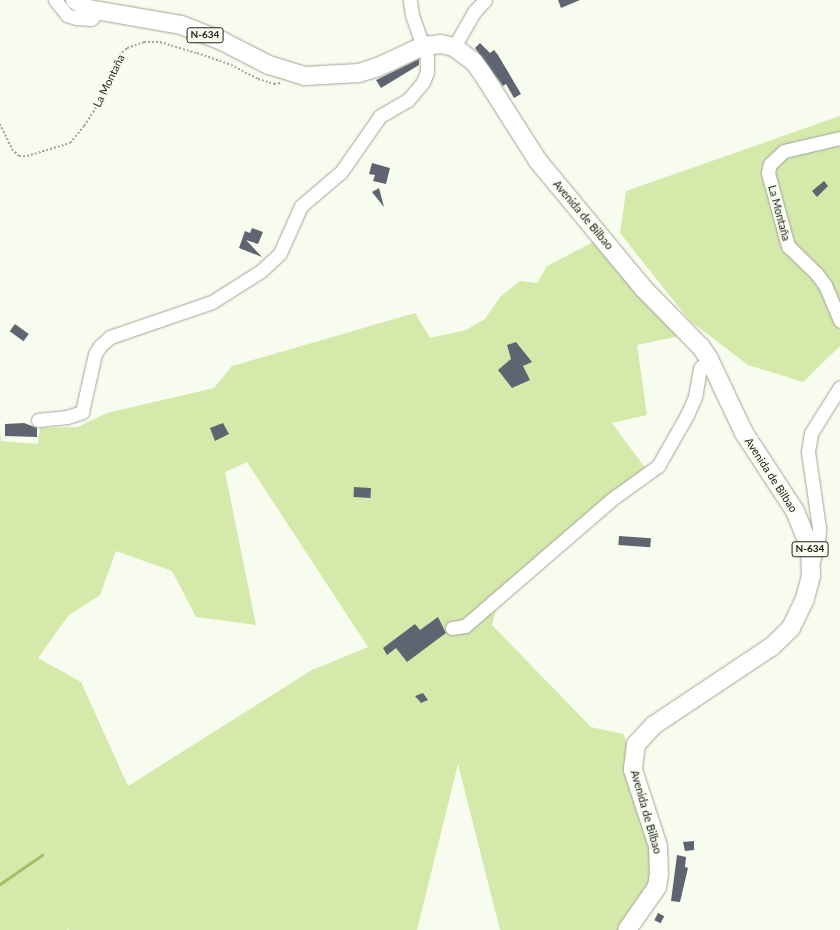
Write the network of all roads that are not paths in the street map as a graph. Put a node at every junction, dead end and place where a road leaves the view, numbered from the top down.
1 (55, 0) edge
2 (75, 0) edge
3 (410, 0) edge
4 (485, 0) edge
5 (99, 10) junction
6 (423, 46) junction
7 (454, 47) junction
8 (840, 138) edge
9 (840, 321) edge
10 (709, 359) junction
11 (840, 387) edge
12 (38, 420) dead end
13 (810, 564) junction
14 (452, 628) dead end
15 (627, 930) edge

1 - 5 street
2 - 5 highway, N-634
3 - 6 street
4 - 7 street
5 - 6 highway, N-634
6 - 7 highway, N-634
6 - 12 street
7 - 10 highway, Avenida de Bilbao / N-634
8 - 9 street, La Montaña
10 - 13 highway, Avenida de Bilbao / N-634
10 - 14 street
11 - 13 street
13 - 15 highway, Avenida de Bilbao / N-634

